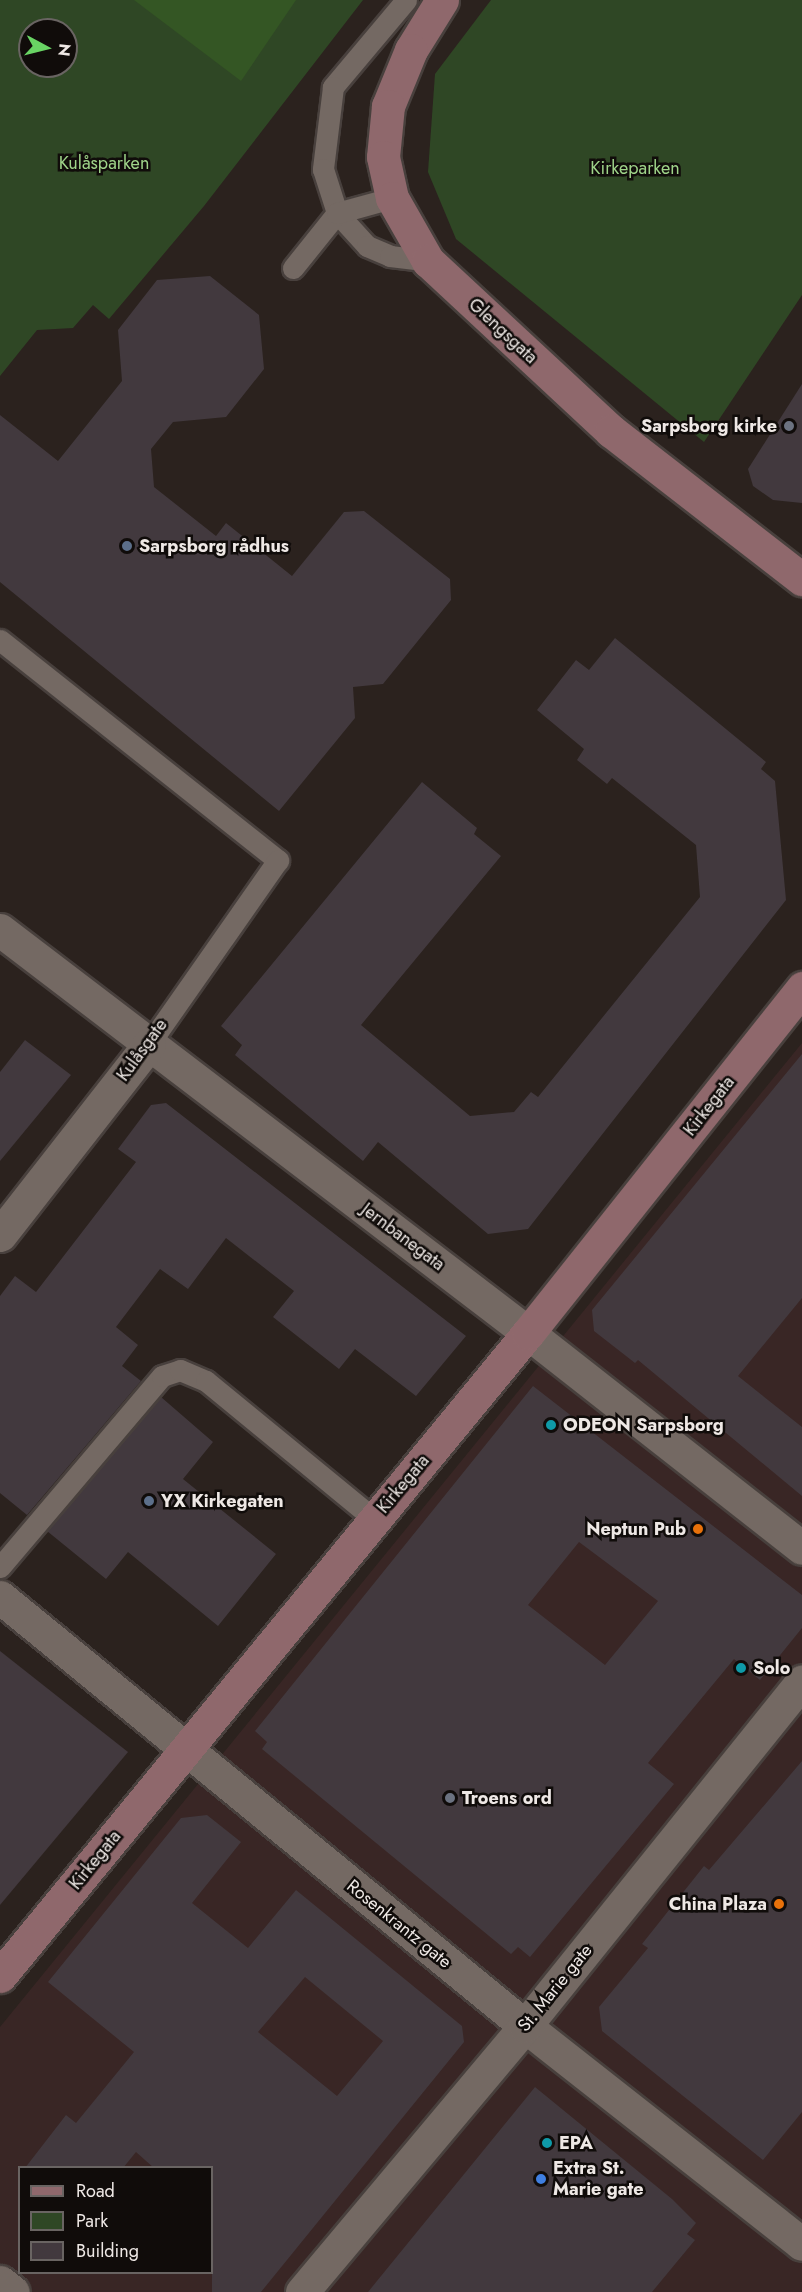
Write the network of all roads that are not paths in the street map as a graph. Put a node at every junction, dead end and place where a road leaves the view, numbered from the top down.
1 (406, 0) edge
2 (442, 0) edge
3 (392, 198) junction
4 (337, 213) junction
5 (428, 261) junction
6 (293, 268) dead end
7 (802, 579) edge
8 (0, 640) edge
9 (0, 930) edge
10 (802, 988) edge
11 (148, 1044) junction
12 (0, 1235) edge
13 (528, 1333) junction
14 (374, 1519) junction
15 (802, 1548) edge
16 (0, 1567) edge
17 (0, 1597) edge
18 (802, 1681) edge
19 (184, 1750) junction
20 (0, 1976) edge
21 (525, 2026) junction
22 (802, 2244) edge
23 (0, 2282) edge
24 (13, 2292) edge
25 (302, 2292) edge

1 - 4 lane
2 - 3 street, Glengsgata
3 - 4 lane
3 - 5 street, Glengsgata
4 - 5 lane
4 - 6 lane
5 - 7 street, Glengsgata
8 - 11 lane, Kulåsgate
9 - 11 street, Jernbanegata
10 - 13 street, Kirkegata
11 - 12 street, Kulåsgate
11 - 13 street, Jernbanegata
13 - 14 street, Kirkegata
13 - 15 street, Jernbanegata
14 - 16 lane
14 - 19 street, Kirkegata
17 - 19 street, Rosenkrantz gate
18 - 21 street, St. Marie gate
19 - 20 street, Kirkegata
19 - 21 street, Rosenkrantz gate
21 - 22 street, Rosenkrantz gate
21 - 25 street, St. Marie gate
23 - 24 street

